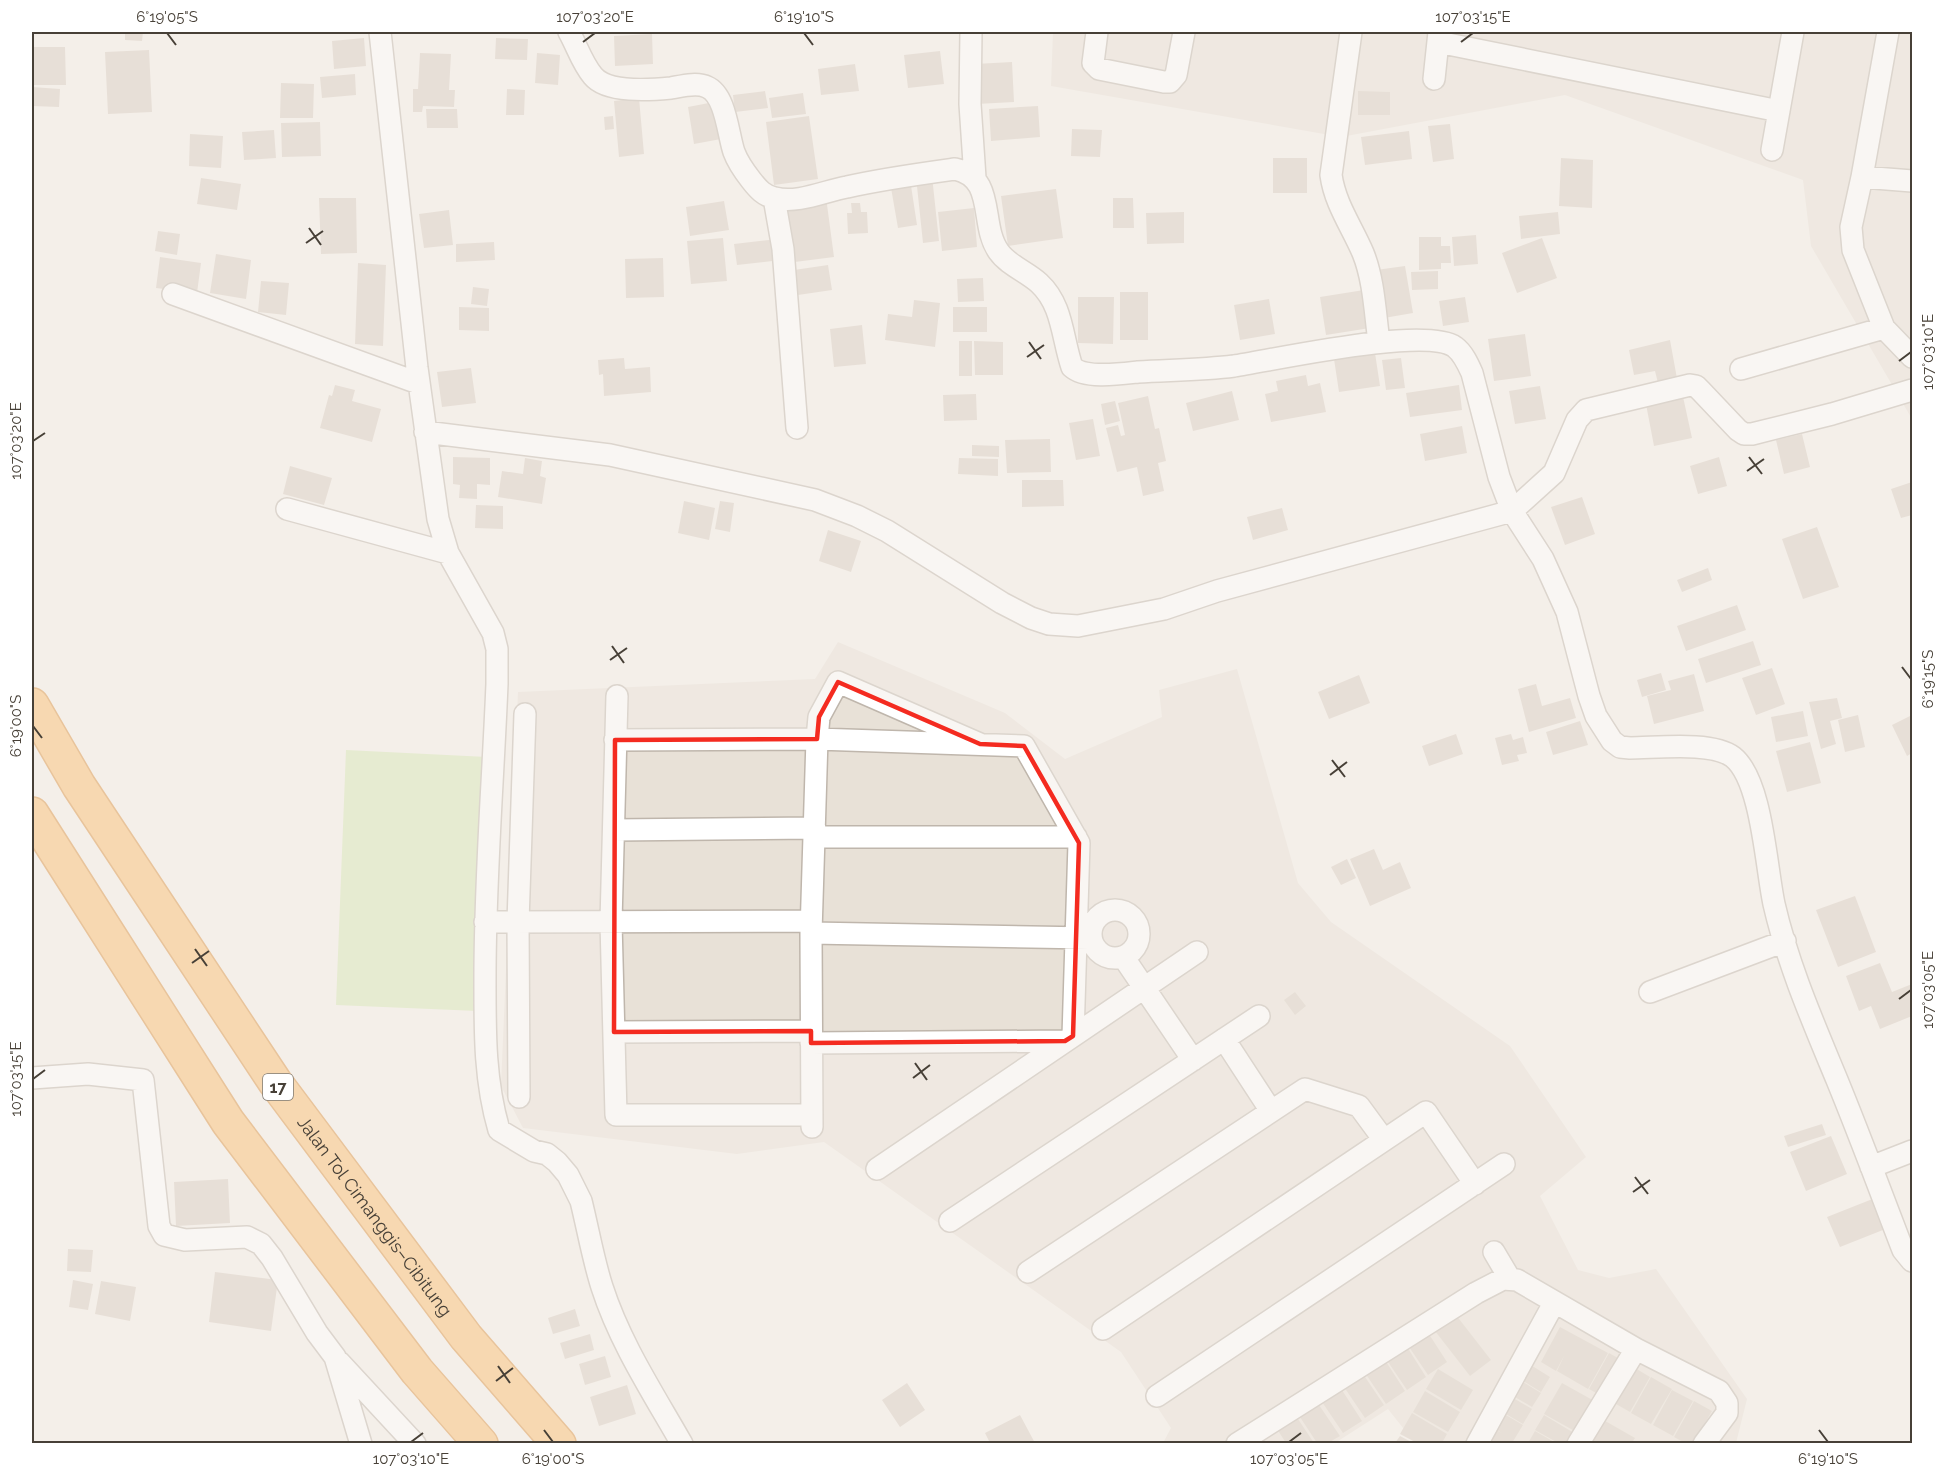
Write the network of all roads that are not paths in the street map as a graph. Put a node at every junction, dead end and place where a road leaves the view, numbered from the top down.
1 (380, 32) edge
2 (569, 32) edge
3 (971, 32) edge
4 (1097, 32) edge
5 (1184, 32) edge
6 (1351, 32) edge
7 (1793, 32) edge
8 (1888, 32) edge
9 (1438, 37) edge
10 (1434, 79) dead end
11 (1779, 111) junction
12 (1772, 150) dead end
13 (1862, 177) junction
14 (975, 178) junction
15 (1912, 181) edge
16 (774, 198) junction
17 (173, 294) dead end
18 (1884, 328) junction
19 (1379, 342) junction
20 (1912, 357) edge
21 (1741, 369) dead end
22 (418, 383) junction
23 (1912, 390) edge
24 (797, 428) dead end
25 (425, 432) junction
26 (287, 509) dead end
27 (1512, 511) junction
28 (448, 553) junction
29 (617, 696) dead end
30 (32, 705) edge
31 (525, 714) dead end
32 (817, 739) junction
33 (615, 740) junction
34 (980, 744) junction
35 (32, 814) edge
36 (614, 830) junction
37 (814, 832) junction
38 (1076, 837) junction
39 (485, 922) junction
40 (518, 922) junction
41 (611, 922) junction
42 (811, 927) junction
43 (1083, 938) junction
44 (1785, 940) junction
45 (1197, 952) dead end
46 (1124, 958) junction
47 (1144, 987) junction
48 (1650, 992) dead end
49 (1259, 1016) dead end
50 (614, 1032) junction
51 (811, 1037) junction
52 (1069, 1038) junction
53 (1224, 1040) junction
54 (1193, 1060) junction
55 (32, 1078) edge
56 (519, 1097) dead end
57 (1271, 1111) junction
58 (1384, 1140) junction
59 (1912, 1150) edge
60 (1504, 1164) dead end
61 (1872, 1167) junction
62 (877, 1169) dead end
63 (1475, 1184) junction
64 (950, 1221) dead end
65 (1494, 1252) dead end
66 (1912, 1261) edge
67 (1028, 1272) dead end
68 (1510, 1279) junction
69 (1554, 1303) junction
70 (1103, 1329) dead end
71 (1636, 1349) junction
72 (335, 1357) junction
73 (1157, 1396) dead end
74 (361, 1443) edge
75 (415, 1443) edge
76 (481, 1443) edge
77 (559, 1443) edge
78 (682, 1443) edge
79 (1237, 1443) edge
80 (1477, 1443) edge
81 (1578, 1443) edge
82 (1704, 1443) edge

1 - 22 street
2 - 16 street
3 - 14 street
4 - 5 street
6 - 19 street
7 - 11 street
8 - 13 street
9 - 10 street
9 - 11 street
11 - 12 street
13 - 15 street
13 - 18 street
14 - 16 street
14 - 19 street
16 - 24 street
17 - 22 street
18 - 20 street
18 - 21 street
19 - 27 street
22 - 25 street
23 - 27 street
25 - 27 street
25 - 28 street
26 - 28 street
27 - 44 street
28 - 39 street
29 - 33 street
30 - 77 highway, Jalan Tol Cimanggis–Cibitung / 17
31 - 40 street
32 - 33 street
32 - 34 street
32 - 34 street
32 - 37 street
33 - 36 street
34 - 38 street
35 - 76 highway
36 - 37 street
36 - 41 street
37 - 38 street
37 - 42 street
38 - 43 street
39 - 40 street
39 - 78 street
40 - 41 street
40 - 56 street
41 - 42 street
41 - 50 street
42 - 43 street
42 - 51 street
43 - 46 street
43 - 46 street
43 - 52 street
44 - 48 street
44 - 61 street
45 - 47 street
46 - 47 street
47 - 52 street
47 - 54 street
49 - 53 street
50 - 51 street
50 - 51 street
51 - 52 street
52 - 62 street
53 - 54 street
53 - 57 street
54 - 64 street
55 - 72 street
57 - 58 street
57 - 67 street
58 - 63 street
58 - 70 street
59 - 61 street
60 - 63 street
61 - 66 street
63 - 73 street
65 - 68 street
68 - 69 street
68 - 79 street
69 - 71 street
69 - 80 street
71 - 81 street
71 - 82 street
72 - 74 street
72 - 75 street

